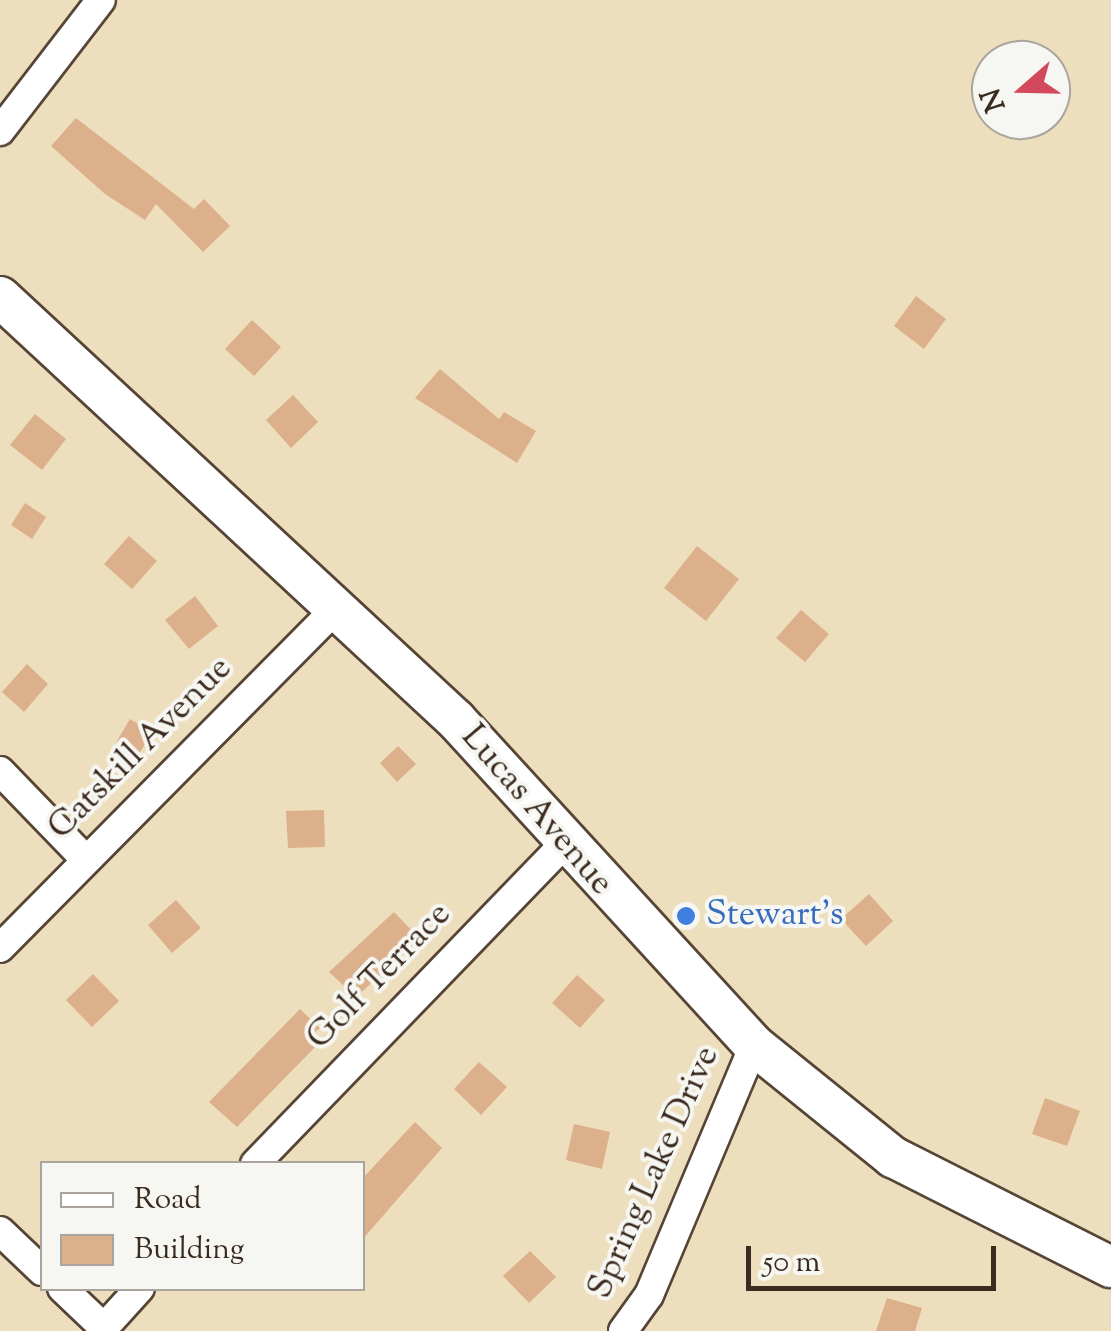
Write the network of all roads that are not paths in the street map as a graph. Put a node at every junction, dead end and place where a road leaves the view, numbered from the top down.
1 (101, 0) edge
2 (0, 131) edge
3 (0, 296) edge
4 (338, 606) junction
5 (0, 771) edge
6 (562, 846) junction
7 (83, 857) junction
8 (0, 948) edge
9 (754, 1045) junction
10 (258, 1161) edge
11 (0, 1231) edge
12 (1111, 1267) edge
13 (40, 1268) edge
14 (65, 1291) edge
15 (137, 1291) edge
16 (102, 1329) edge
17 (623, 1331) edge

1 - 2 street
3 - 4 street, Lucas Avenue
4 - 6 street, Lucas Avenue
4 - 7 street, Catskill Avenue
5 - 7 street
6 - 9 street, Lucas Avenue
6 - 10 street, Golf Terrace
7 - 8 street, Catskill Avenue
9 - 12 street, Lucas Avenue
9 - 17 street, Spring Lake Drive
11 - 13 street
14 - 16 street
15 - 16 street

